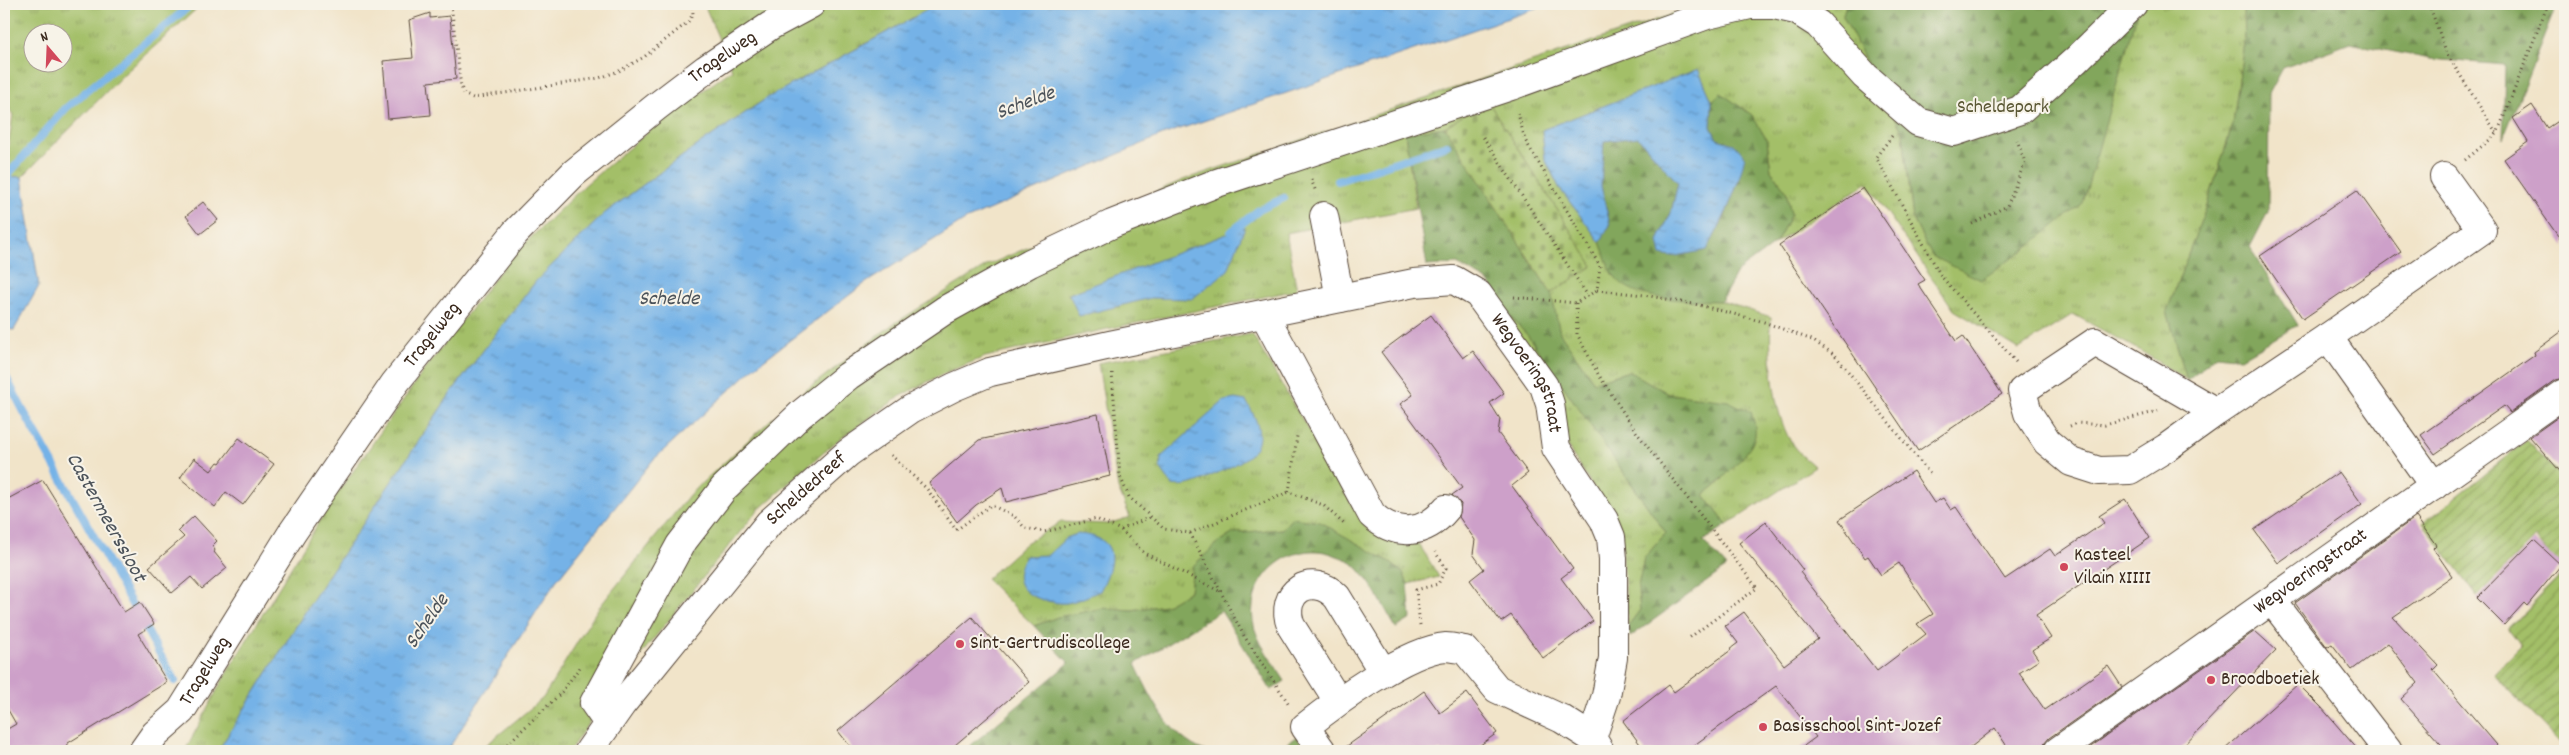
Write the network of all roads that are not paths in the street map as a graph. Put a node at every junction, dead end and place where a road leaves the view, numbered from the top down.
1 (811, 4) edge
2 (2133, 4) edge
3 (2444, 177) road end
4 (1324, 216) road end
5 (1340, 298) junction
6 (1264, 314) junction
7 (2328, 337) junction
8 (2565, 393) edge
9 (2216, 412) junction
10 (2434, 486) junction
11 (1446, 509) dead end
12 (2273, 602) junction
13 (1384, 672) junction
14 (1338, 701) junction
15 (608, 724) junction
16 (1596, 745) edge
17 (143, 751) edge
18 (589, 751) edge
19 (1322, 751) edge
20 (2058, 751) edge
21 (2388, 751) edge

1 - 17 street, Tragelweg
2 - 15 street
3 - 7 street
4 - 5 street
5 - 6 street, Wegvoeringstraat
5 - 16 street, Wegvoeringstraat
6 - 11 street
6 - 15 street, Scheldedreef
7 - 9 street
7 - 10 street
8 - 10 street, Wegvoeringstraat
9 - 9 street
10 - 12 street, Wegvoeringstraat
12 - 20 street, Wegvoeringstraat
12 - 21 street
13 - 14 street
13 - 14 street
13 - 16 street
14 - 19 street
15 - 18 street, Scheldedreef

